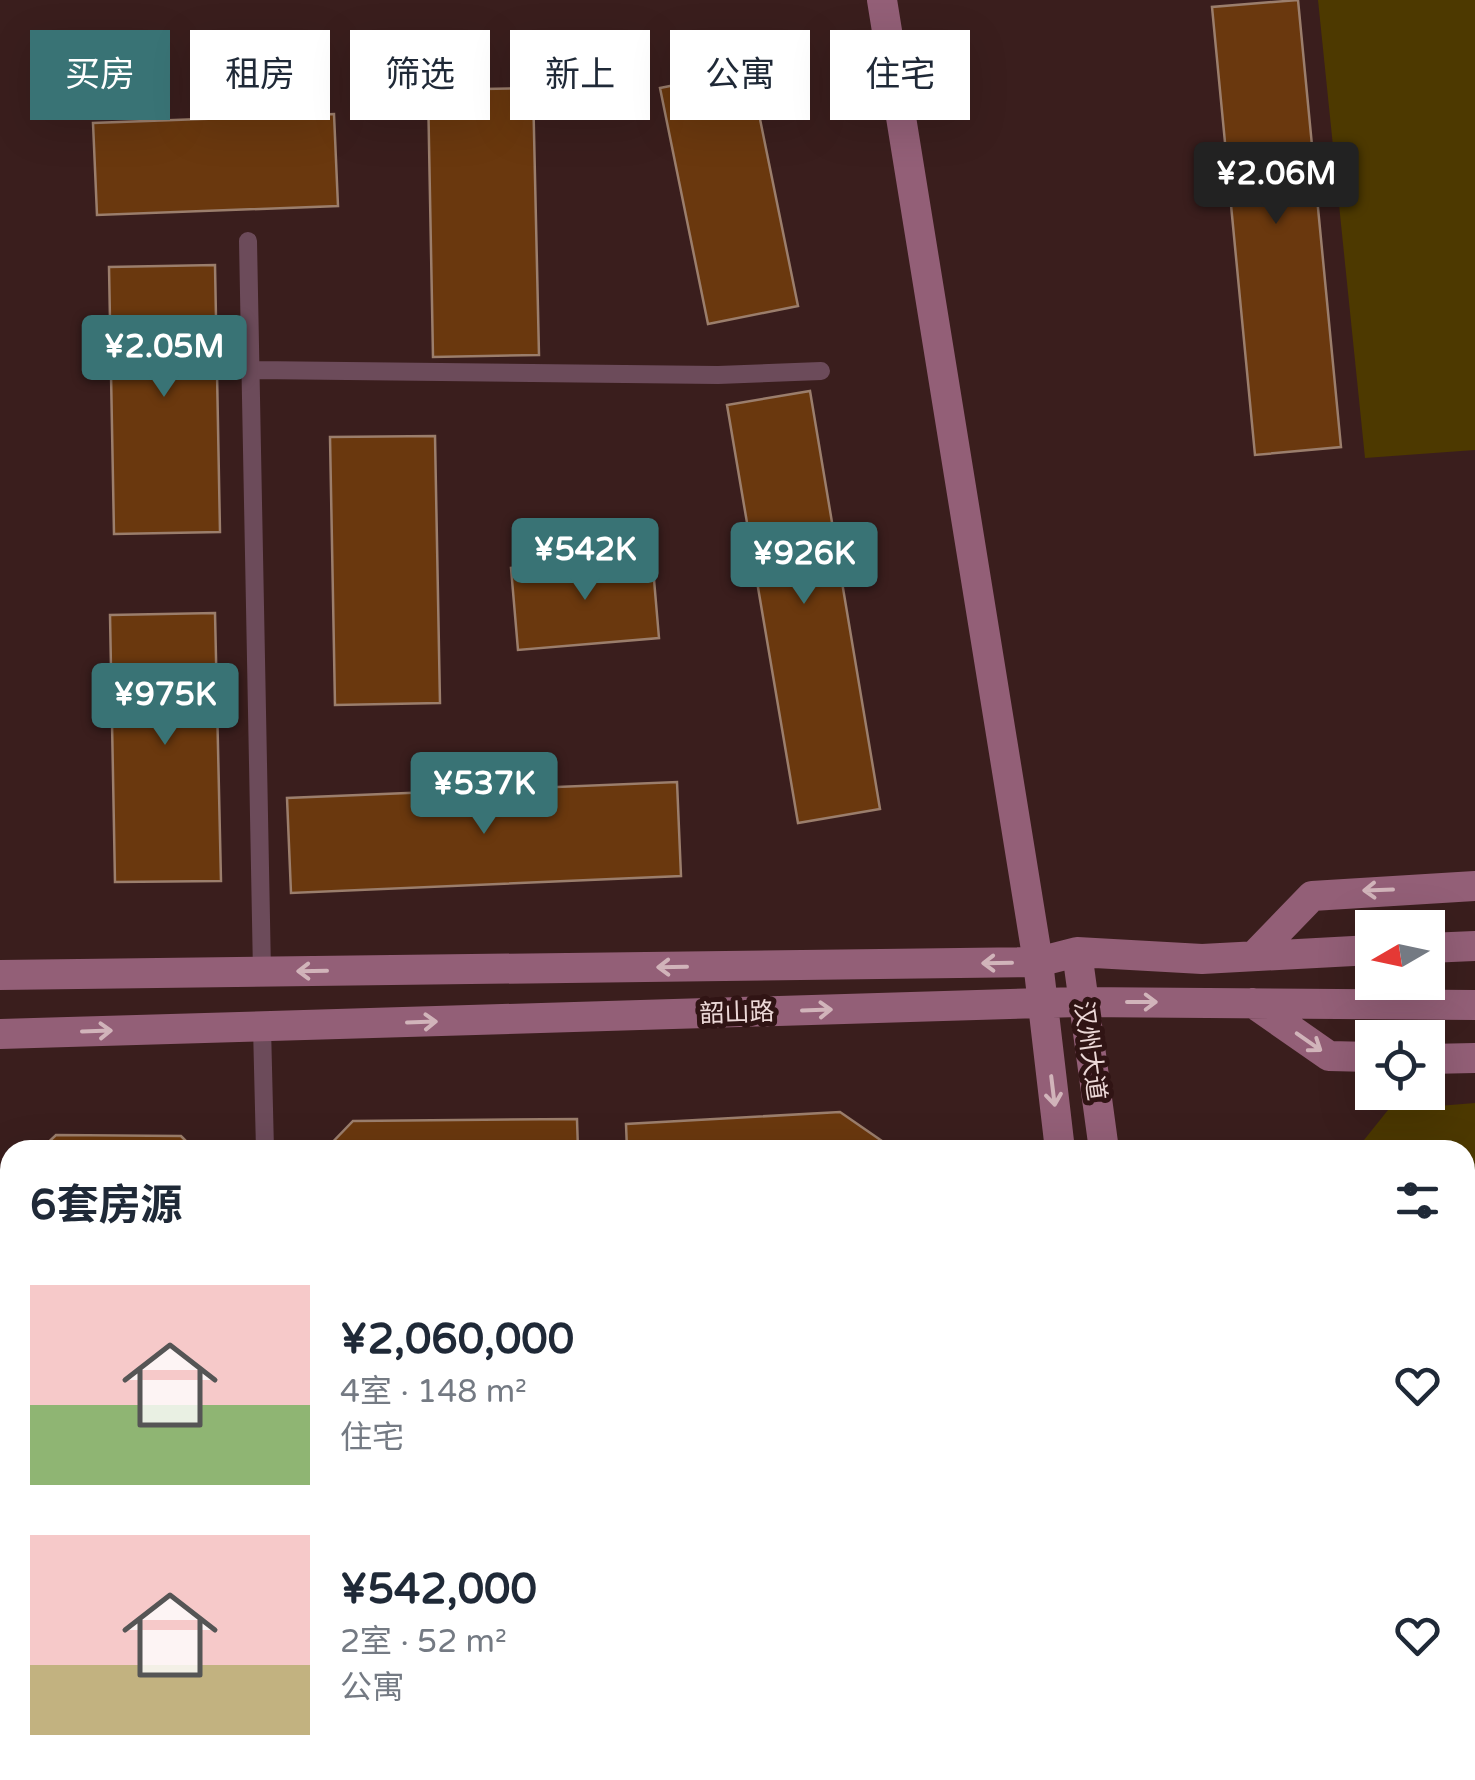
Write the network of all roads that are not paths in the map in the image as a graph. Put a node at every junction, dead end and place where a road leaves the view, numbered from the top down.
1 (882, 0) edge
2 (248, 242) dead end
3 (250, 370) junction
4 (822, 371) dead end
5 (1475, 886) edge
6 (1475, 946) edge
7 (1445, 947) edge
8 (1355, 951) edge
9 (1077, 952) junction
10 (1254, 956) junction
11 (1038, 962) junction
12 (262, 972) junction
13 (0, 975) edge
14 (1083, 1002) junction
15 (1253, 1002) junction
16 (1042, 1004) junction
17 (1475, 1005) edge
18 (262, 1026) junction
19 (0, 1034) edge
20 (1355, 1057) edge
21 (1445, 1058) edge
22 (1475, 1058) edge
23 (266, 1140) edge
24 (1059, 1140) edge
25 (1103, 1140) edge

1 - 11 main road, 汉州大道
2 - 3 lane
3 - 4 lane
3 - 12 lane
5 -> 10 main road
6 - 7 main road
8 - 10 main road, 韶山路
9 - 10 main road, 韶山路
9 - 11 main road, 韶山路
9 - 14 main road, 汉州大道
11 -> 12 main road, 韶山路
11 - 16 main road, 汉州大道
12 - 13 main road, 韶山路
14 -> 15 main road, 韶山路
14 - 16 main road, 韶山路
14 - 25 main road, 汉州大道
15 - 17 main road, 韶山路
15 -> 20 main road
18 -> 16 main road, 韶山路
16 -> 24 main road, 汉州大道
19 -> 18 main road, 韶山路
18 - 23 lane
21 - 22 main road

